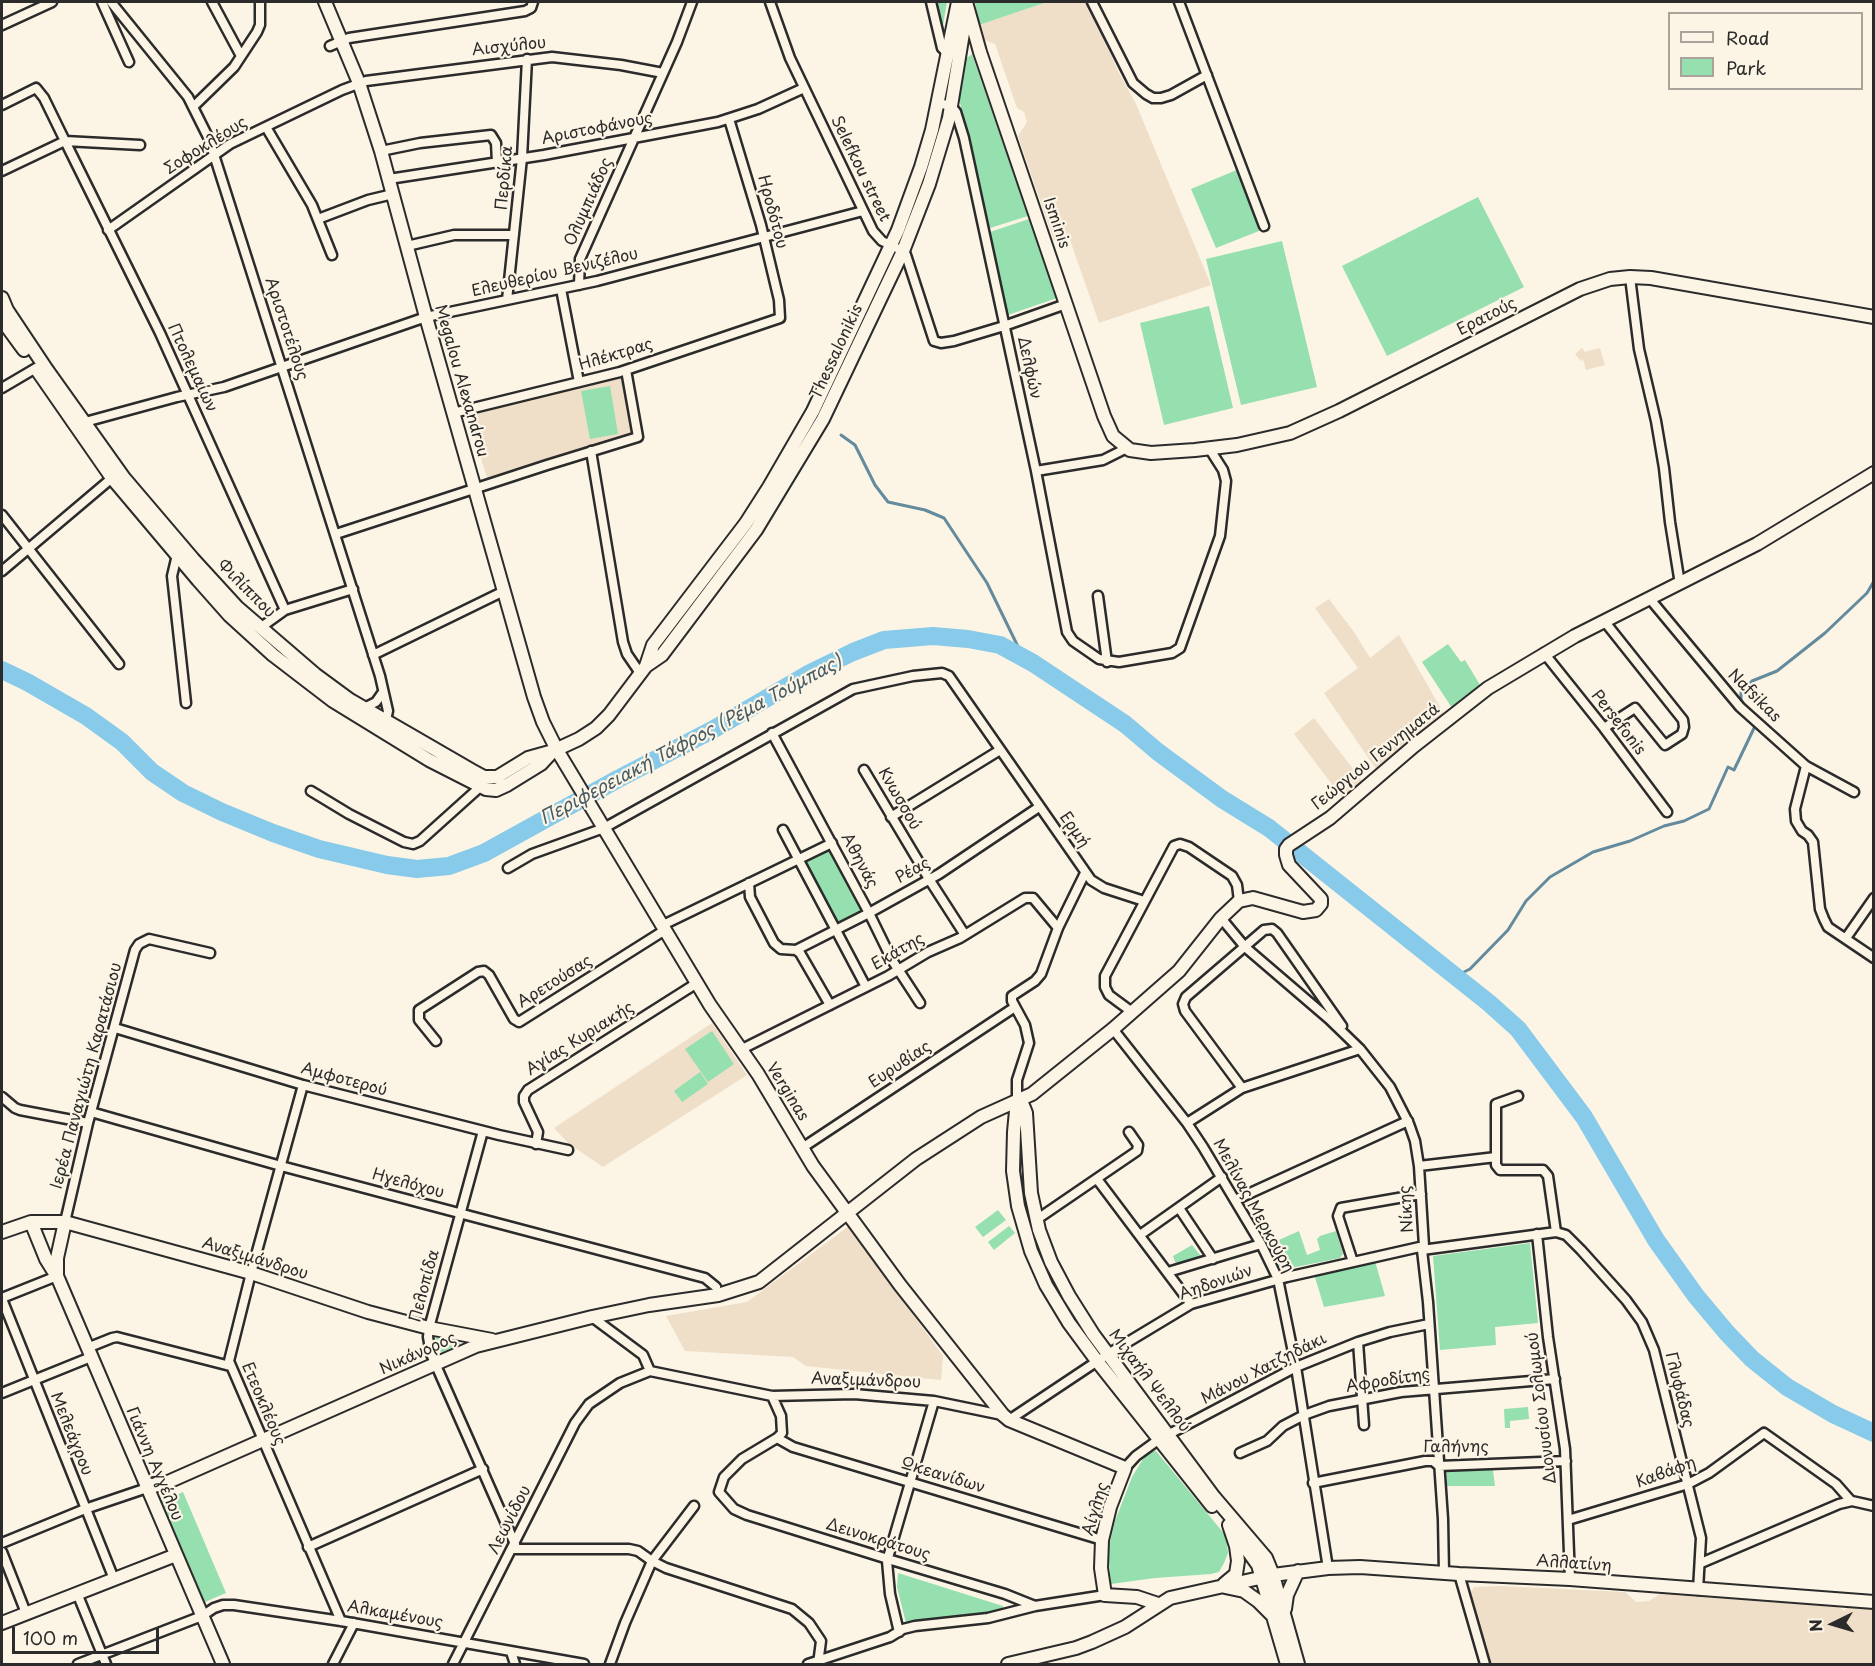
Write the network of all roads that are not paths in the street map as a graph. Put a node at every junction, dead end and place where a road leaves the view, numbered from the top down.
1 (52, 2) edge
2 (102, 2) edge
3 (111, 2) edge
4 (212, 2) edge
5 (260, 2) edge
6 (325, 2) edge
7 (692, 2) edge
8 (770, 2) edge
9 (930, 2) edge
10 (1092, 2) edge
11 (1179, 2) edge
12 (964, 3) edge
13 (532, 5) edge
14 (2, 25) edge
15 (342, 41) junction
16 (330, 46) dead end
17 (980, 52) junction
18 (947, 53) junction
19 (241, 56) junction
20 (960, 56) junction
21 (527, 59) junction
22 (129, 62) dead end
23 (663, 73) junction
24 (1207, 75) junction
25 (359, 83) junction
26 (804, 88) junction
27 (938, 103) junction
28 (2, 105) edge
29 (951, 106) junction
30 (194, 107) junction
31 (729, 119) junction
32 (266, 127) junction
33 (634, 138) junction
34 (65, 141) junction
35 (141, 145) dead end
36 (381, 151) junction
37 (214, 154) junction
38 (522, 158) junction
39 (496, 162) junction
40 (2, 171) edge
41 (389, 179) junction
42 (393, 194) junction
43 (862, 211) junction
44 (318, 219) junction
45 (1264, 226) dead end
46 (108, 230) junction
47 (514, 235) junction
48 (764, 236) junction
49 (407, 246) junction
50 (897, 248) junction
51 (332, 255) dead end
52 (1630, 277) junction
53 (579, 285) junction
54 (561, 289) junction
55 (2, 298) edge
56 (507, 300) junction
57 (1066, 304) junction
58 (781, 313) joint
59 (426, 317) junction
60 (1874, 317) edge
61 (2, 320) edge
62 (1004, 326) junction
63 (282, 366) junction
64 (36, 368) junction
65 (626, 370) junction
66 (579, 382) junction
67 (2, 388) edge
68 (188, 395) junction
69 (453, 413) junction
70 (85, 422) junction
71 (1127, 448) junction
72 (1209, 448) junction
73 (591, 451) junction
74 (1036, 471) junction
75 (1874, 473) edge
76 (112, 478) junction
77 (475, 489) junction
78 (2, 515) edge
79 (336, 534) junction
80 (28, 549) junction
81 (177, 555) junction
82 (2, 572) edge
83 (1680, 584) junction
84 (353, 589) junction
85 (504, 591) junction
86 (1098, 596) dead end
87 (1650, 599) junction
88 (285, 610) junction
89 (1605, 622) junction
90 (260, 627) junction
91 (1544, 654) junction
92 (373, 655) junction
93 (1107, 662) junction
94 (118, 663) dead end
95 (643, 670) junction
96 (383, 692) junction
97 (186, 703) dead end
98 (363, 708) junction
99 (386, 720) junction
100 (1604, 728) junction
101 (772, 733) junction
102 (555, 750) junction
103 (1000, 750) junction
104 (1806, 766) junction
105 (864, 770) dead end
106 (570, 773) joint
107 (480, 787) junction
108 (311, 791) dead end
109 (1854, 792) dead end
110 (1039, 807) junction
111 (1667, 812) dead end
112 (891, 817) junction
113 (604, 828) junction
114 (783, 830) dead end
115 (832, 843) junction
116 (798, 859) junction
117 (508, 868) dead end
118 (1085, 873) junction
119 (929, 879) junction
120 (749, 883) junction
121 (1874, 898) edge
122 (1144, 901) junction
123 (1239, 901) junction
124 (869, 913) junction
125 (1221, 918) junction
126 (664, 928) junction
127 (1058, 928) junction
128 (836, 930) junction
129 (965, 935) junction
130 (1846, 938) junction
131 (1245, 947) junction
132 (796, 950) junction
133 (210, 953) dead end
134 (1874, 958) edge
135 (899, 970) junction
136 (697, 983) junction
137 (866, 987) junction
138 (920, 1003) dead end
139 (830, 1005) junction
140 (1015, 1007) junction
141 (1132, 1012) junction
142 (114, 1028) junction
143 (1113, 1029) junction
144 (436, 1041) dead end
145 (1352, 1041) junction
146 (1360, 1049) junction
147 (740, 1050) junction
148 (303, 1085) junction
149 (1242, 1088) junction
150 (1518, 1096) dead end
151 (2, 1097) edge
152 (1017, 1100) junction
153 (91, 1113) junction
154 (1408, 1121) junction
155 (88, 1123) junction
156 (1187, 1123) junction
157 (483, 1131) junction
158 (1130, 1132) dead end
159 (536, 1144) junction
160 (802, 1148) junction
161 (568, 1150) dead end
162 (1496, 1156) junction
163 (281, 1166) junction
164 (1419, 1166) junction
165 (1222, 1177) junction
166 (1097, 1179) junction
167 (1421, 1194) junction
168 (1235, 1200) junction
169 (1179, 1208) junction
170 (460, 1214) junction
171 (847, 1214) junction
172 (1036, 1220) junction
173 (31, 1222) junction
174 (65, 1222) junction
175 (2, 1232) edge
176 (1556, 1232) junction
177 (1537, 1234) junction
178 (1140, 1235) junction
179 (1261, 1245) junction
180 (1423, 1248) junction
181 (1213, 1259) junction
182 (1353, 1262) junction
183 (1168, 1272) junction
184 (251, 1273) junction
185 (57, 1275) junction
186 (1278, 1279) junction
187 (716, 1287) dead end
188 (2, 1299) edge
189 (1191, 1304) junction
190 (592, 1317) junction
191 (1430, 1324) junction
192 (429, 1328) junction
193 (499, 1340) junction
194 (1358, 1342) junction
195 (89, 1352) junction
196 (1103, 1357) junction
197 (436, 1364) junction
198 (230, 1366) junction
199 (1296, 1367) junction
200 (650, 1371) junction
201 (1555, 1379) junction
202 (33, 1380) junction
203 (1434, 1389) junction
204 (2, 1394) edge
205 (772, 1396) junction
206 (1362, 1399) junction
207 (934, 1401) junction
208 (1304, 1415) junction
209 (1006, 1417) junction
210 (1364, 1425) dead end
211 (1164, 1437) junction
212 (777, 1438) junction
213 (262, 1440) junction
214 (1239, 1453) dead end
215 (1566, 1461) junction
216 (1439, 1466) junction
217 (1125, 1468) junction
218 (483, 1469) junction
219 (910, 1482) junction
220 (1313, 1483) junction
221 (1688, 1484) junction
222 (147, 1488) junction
223 (1851, 1501) junction
224 (694, 1506) dead end
225 (1874, 1506) edge
226 (85, 1509) junction
227 (1568, 1520) junction
228 (1229, 1526) junction
229 (1102, 1540) junction
230 (2, 1543) edge
231 (513, 1546) junction
232 (308, 1547) junction
233 (1257, 1548) junction
234 (2, 1552) edge
235 (176, 1555) junction
236 (888, 1559) junction
237 (650, 1560) junction
238 (1701, 1563) junction
239 (1328, 1568) junction
240 (1297, 1571) junction
241 (1444, 1573) junction
242 (1459, 1575) junction
243 (1268, 1577) junction
244 (114, 1579) junction
245 (1570, 1579) junction
246 (1221, 1587) junction
247 (1698, 1590) junction
248 (77, 1593) junction
249 (1105, 1595) junction
250 (1874, 1602) edge
251 (1158, 1604) junction
252 (1035, 1606) junction
253 (26, 1613) junction
254 (202, 1616) junction
255 (1279, 1616) junction
256 (341, 1621) junction
257 (2, 1623) edge
258 (354, 1623) junction
259 (899, 1632) junction
260 (464, 1643) junction
261 (511, 1652) junction
262 (102, 1655) junction
263 (819, 1662) edge
264 (78, 1665) edge
265 (106, 1665) edge
266 (223, 1665) edge
267 (333, 1665) edge
268 (453, 1665) edge
269 (515, 1665) edge
270 (584, 1665) edge
271 (610, 1665) edge
272 (808, 1665) edge
273 (1008, 1665) edge
274 (1287, 1665) edge
275 (1298, 1665) edge
276 (1485, 1665) edge

1 - 14 street
2 - 22 street
3 - 30 street, Αριστοτέλους
4 - 19 street
5 - 19 street
6 - 15 street, Megalou Alexandrou
7 - 23 street, Ολυμπιάδος
8 - 26 street, Selefkou street
9 - 18 street
10 - 24 street
11 - 24 street
12 - 17 street, Isminis
12 - 18 street, Thessalonikis
12 - 20 street, Thessalonikis
13 - 15 street
15 - 16 street
15 - 25 street, Megalou Alexandrou
17 - 20 street
17 - 57 street, Isminis
18 - 27 street, Thessalonikis
19 - 30 street
20 - 29 street, Thessalonikis
21 - 23 street, Αισχύλου
21 - 25 street, Αισχύλου
21 - 38 street, Περδίκα
23 - 33 street, Ολυμπιάδος
24 - 45 street
25 - 32 street, Σοφοκλέους
25 - 36 street, Megalou Alexandrou
26 - 31 street, Αριστοφάνους
26 - 43 street, Selefkou street
27 - 29 street
27 - 50 street, Thessalonikis
28 - 34 street, Πτολεμαίων
29 - 50 street, Thessalonikis
29 - 62 street, Δελφών
30 - 37 street, Αριστοτέλους
31 - 33 street, Αριστοφάνους
31 - 48 street, Ηροδότου
32 - 37 street, Σοφοκλέους
32 - 44 street
33 - 38 street, Αριστοφάνους
33 - 53 street, Ολυμπιάδος
34 - 35 street
34 - 40 street
34 - 46 street, Πτολεμαίων
36 - 39 street
36 - 41 street, Megalou Alexandrou
37 - 46 street, Σοφοκλέους
37 - 63 street, Αριστοτέλους
38 - 39 street, Αριστοφάνους
38 - 47 street, Περδίκα
39 - 41 street, Αριστοφάνους
41 - 42 street, Megalou Alexandrou
42 - 44 street
42 - 49 street, Megalou Alexandrou
43 - 48 street, Ελευθερίου Βενιζέλου
43 - 50 street, Selefkou street
44 - 51 street
46 - 68 street, Πτολεμαίων
47 - 49 street
47 - 56 street, Περδίκα
48 - 53 street, Ελευθερίου Βενιζέλου
48 - 58 street, Ηροδότου
49 - 59 street, Megalou Alexandrou
50 - 62 street, Selefkou street
50 - 95 street, Thessalonikis
52 - 60 street, Ερατούς
52 - 72 street, Ερατούς
52 - 83 street
53 - 54 street, Ελευθερίου Βενιζέλου
54 - 56 street, Ελευθερίου Βενιζέλου
54 - 66 street
55 - 70 street, Φιλίππου
56 - 59 street, Ελευθερίου Βενιζέλου
57 - 62 street
57 - 71 street, Isminis
58 - 65 street, Ηλέκτρας
59 - 63 street, Ελευθερίου Βενιζέλου
59 - 69 street, Megalou Alexandrou
61 - 64 street, Φιλίππου
62 - 74 street, Δελφών
63 - 68 street, Ελευθερίου Βενιζέλου
63 - 79 street, Αριστοτέλους
64 - 67 street
64 - 76 street, Φιλίππου
65 - 66 street, Ηλέκτρας
65 - 73 street
66 - 69 street, Ηλέκτρας
68 - 70 street, Ελευθερίου Βενιζέλου
68 - 88 street, Πτολεμαίων
69 - 77 street, Megalou Alexandrou
70 - 90 street, Φιλίππου
71 - 72 street, Ερατούς
71 - 74 street
72 - 93 street
73 - 77 street
73 - 95 street
74 - 93 street, Δελφών
75 - 83 street, Γεώργιου Γεννηματά
76 - 80 street
76 - 81 street, Φιλίππου
77 - 79 street
77 - 85 street, Megalou Alexandrou
78 - 80 street
79 - 84 street, Αριστοτέλους
80 - 82 street
80 - 94 street
81 - 97 street
81 - 107 street, Φιλίππου
83 - 87 street, Γεώργιου Γεννηματά
84 - 88 street
84 - 92 street, Αριστοτέλους
85 - 92 street
85 - 102 street, Megalou Alexandrou
86 - 93 street
87 - 89 street, Γεώργιου Γεννηματά
87 - 104 street, Nafsikas
88 - 90 street
89 - 91 street, Γεώργιου Γεννηματά
89 - 100 street
90 - 98 street, Φιλίππου
91 - 100 street, Persefonis
91 - 123 street, Γεώργιου Γεννηματά
92 - 96 street, Αριστοτέλους
95 - 102 street, Thessalonikis
96 - 98 street
96 - 99 street, Αριστοτέλους
98 - 99 street, Φιλίππου
99 - 102 street, Φιλίππου
100 - 111 street, Persefonis
101 - 103 street, Ερμή
101 - 113 street
101 - 115 street, Αθηνάς
102 - 106 street, Megalou Alexandrou
102 - 107 street
103 - 110 street, Ερμή
103 - 112 street
104 - 109 street, Nafsikas
104 - 130 street
105 - 112 street, Κνωσσού
106 - 113 street, Verginas
107 - 108 street
110 - 118 street, Ερμή
110 - 119 street, Ρέας
112 - 119 street, Κνωσσού
113 - 117 street
113 - 126 street, Verginas
114 - 116 street
115 - 116 street
115 - 124 street, Αθηνάς
116 - 120 street
116 - 128 street
118 - 122 street, Ερμή
118 - 127 street
119 - 124 street, Ρέας
119 - 129 street, Κνωσσού
120 - 126 street
120 - 132 street
121 - 130 street
122 - 123 street
122 - 141 street
123 - 125 street
124 - 128 street, Ρέας
124 - 135 street, Αθηνάς
125 - 131 street, Νίκης
125 - 141 street
126 - 136 street, Verginas
126 - 144 street, Αρετούσας
127 - 129 street, Εκάτης
127 - 140 street
128 - 132 street, Ρέας
128 - 137 street
129 - 135 street, Εκάτης
130 - 134 street
131 - 145 street, Νίκης
131 - 145 street
131 - 149 street
132 - 139 street
133 - 142 street, Ιερέα Παναγιώτη Καρατάσιου
135 - 137 street, Εκάτης
135 - 138 street, Αθηνάς
136 - 147 street, Verginas
136 - 159 street, Αγίας Κυριακής
137 - 139 street, Εκάτης
139 - 147 street, Εκάτης
140 - 152 street, Μιχαήλ Ψελλού
140 - 160 street, Ευρυβίας
141 - 143 street
142 - 148 street, Αμφοτερού
142 - 153 street, Ιερέα Παναγιώτη Καρατάσιου
143 - 152 street
143 - 156 street, Μελίνας Μερκούρη
145 - 146 street, Νίκης
146 - 149 street
146 - 154 street, Νίκης
147 - 160 street, Verginas
148 - 157 street, Αμφοτερού
148 - 163 street, Ετεοκλέους
149 - 156 street
150 - 162 street
151 - 155 street
152 - 171 street
152 - 172 street, Μιχαήλ Ψελλού
152 - 196 street, Μιχαήλ Ψελλού
153 - 155 street, Ιερέα Παναγιώτη Καρατάσιου
153 - 163 street, Ηγελόχου
154 - 164 street, Νίκης
154 - 168 street
155 - 174 street, Ιερέα Παναγιώτη Καρατάσιου
156 - 165 street, Μελίνας Μερκούρη
157 - 159 street, Αμφοτερού
157 - 170 street, Πελοπίδα
158 - 166 street
159 - 161 street, Αμφοτερού
160 - 171 street, Verginas
162 - 164 street
162 - 176 street
163 - 170 street, Ηγελόχου
163 - 184 street, Ετεοκλέους
164 - 167 street, Νίκης
165 - 168 street, Μελίνας Μερκούρη
165 - 169 street
166 - 172 street
166 - 178 street
167 - 180 street, Νίκης
167 - 182 street
168 - 179 street, Μελίνας Μερκούρη
169 - 178 street
169 - 181 street
170 - 187 street, Ηγελόχου
170 - 192 street, Πελοπίδα
171 - 190 street, Νικάνορος
171 - 209 street, Verginas
172 - 196 street, Μιχαήλ Ψελλού
173 - 174 street, Αναξιμάνδρου
173 - 175 street, Αναξιμάνδρου
173 - 185 street, Γιάννη Αγγέλου
174 - 184 street, Αναξιμάνδρου
174 - 185 street, Γιάννη Αγγέλου
176 - 177 street, Αηδονιών
176 - 221 street, Γλυφάδας
177 - 180 street, Αηδονιών
177 - 201 street, Διονυσίου Σολωμού
178 - 183 street
179 - 181 street
179 - 186 street, Μελίνας Μερκούρη
180 - 182 street, Αηδονιών
180 - 191 street, Νίκης
181 - 183 street
182 - 186 street, Αηδονιών
183 - 189 street
184 - 192 street, Αναξιμάνδρου
184 - 198 street, Ετεοκλέους
185 - 188 street
185 - 195 street, Γιάννη Αγγέλου
186 - 189 street, Αηδονιών
186 - 199 street, Μελίνας Μερκούρη
188 - 202 street, Μελεάγρου
189 - 196 street, Αηδονιών
190 - 193 street, Νικάνορος
190 - 200 street
191 - 194 street, Μάνου Χατζηδάκι
191 - 203 street, Νίκης
192 - 193 street, Αναξιμάνδρου
192 - 197 street, Πελοπίδα
193 - 197 street, Νικάνορος
194 - 199 street, Μάνου Χατζηδάκι
194 - 206 street
195 - 198 street
195 - 202 street
195 - 222 street, Γιάννη Αγγέλου
196 - 209 street, Αηδονιών
196 - 211 street, Μιχαήλ Ψελλού
197 - 213 street, Νικάνορος
197 - 218 street, Πελοπίδα
198 - 213 street, Ετεοκλέους
199 - 208 street, Μελίνας Μερκούρη
199 - 211 street, Μάνου Χατζηδάκι
200 - 205 street, Αναξιμάνδρου
200 - 231 street, Λεωνίδου
201 - 203 street, Αφροδίτης
201 - 215 street, Διονυσίου Σολωμού
202 - 204 street
202 - 226 street, Μελεάγρου
203 - 206 street, Αφροδίτης
203 - 216 street, Νίκης
205 - 207 street, Αναξιμάνδρου
205 - 212 street
206 - 208 street, Αφροδίτης
206 - 210 street
207 - 209 street, Αναξιμάνδρου
207 - 219 street
208 - 214 street, Αφροδίτης
208 - 220 street, Μελίνας Μερκούρη
209 - 217 street, Αναξιμάνδρου
211 - 217 street, Μάνου Χατζηδάκι
211 - 228 street, Μιχαήλ Ψελλού
211 - 233 street, Μιχαήλ Ψελλού
212 - 219 street, Ωκεανίδων
212 - 236 street, Δεινοκράτους
213 - 222 street, Νικάνορος
213 - 232 street, Ετεοκλέους
215 - 216 street, Γαλήνης
215 - 227 street, Διονυσίου Σολωμού
216 - 220 street, Γαλήνης
216 - 241 street, Νίκης
217 - 229 street, Αίγλης
218 - 231 street, Πελοπίδα
218 - 232 street
219 - 229 street, Ωκεανίδων
219 - 236 street
220 - 239 street, Μελίνας Μερκούρη
221 - 223 street, Καβάφη
221 - 227 street, Καβάφη
221 - 238 street, Γλυφάδας
222 - 226 street, Νικάνορος
222 - 235 street, Γιάννη Αγγέλου
223 - 225 street
223 - 238 street
224 - 237 street
226 - 230 street, Νικάνορος
226 - 244 street, Μελεάγρου
227 - 245 street, Διονυσίου Σολωμού
228 - 243 street, Μιχαήλ Ψελλού
228 - 246 street
229 - 249 street, Αίγλης
231 - 237 street
231 - 260 street, Λεωνίδου
232 - 256 street, Ετεοκλέους
233 - 240 street
233 - 243 street, Μιχαήλ Ψελλού
234 - 253 street
235 - 244 street
235 - 254 street, Γιάννη Αγγέλου
236 - 252 street, Δεινοκράτους
236 - 259 street
237 - 263 street
237 - 271 street
238 - 247 street, Γλυφάδας
239 - 240 street, Αλλατίνη
239 - 241 street, Αλλατίνη
240 - 243 street, Αλλατίνη
240 - 255 street
241 - 242 street, Αλλατίνη
242 - 245 street, Αλλατίνη
242 - 276 street
243 - 246 street, Αλλατίνη
243 - 255 street, Μιχαήλ Ψελλού
244 - 248 street
245 - 247 street, Αλλατίνη
246 - 251 street, Αλλατίνη
246 - 255 street
247 - 250 street, Αλλατίνη
248 - 253 street
248 - 262 street
249 - 251 street
249 - 252 street
251 - 273 street, Αλλατίνη
252 - 259 street
253 - 257 street
254 - 256 street, Αλκαμένους
254 - 262 street, Αλκαμένους
254 - 266 street, Γιάννη Αγγέλου
255 - 274 street, Μιχαήλ Ψελλού
255 - 275 street, Μιχαήλ Ψελλού
256 - 258 street, Αλκαμένους
258 - 260 street, Αλκαμένους
258 - 267 street
259 - 263 street
260 - 261 street, Αλκαμένους
260 - 268 street, Λεωνίδου
261 - 269 street
261 - 270 street, Αλκαμένους
262 - 264 street, Αλκαμένους
262 - 265 street
263 - 272 street

